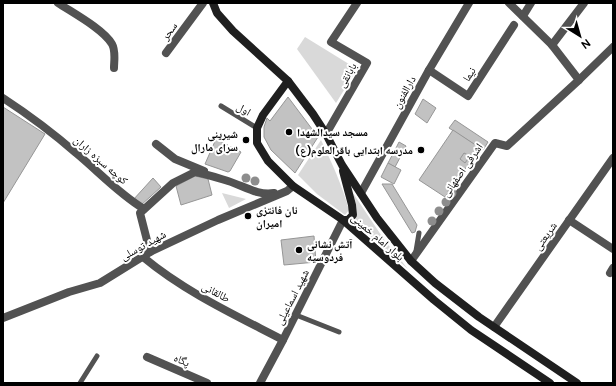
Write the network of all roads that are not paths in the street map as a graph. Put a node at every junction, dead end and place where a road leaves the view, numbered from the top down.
1 (58, 3) edge
2 (203, 3) edge
3 (213, 3) edge
4 (357, 3) edge
5 (469, 3) edge
6 (509, 3) edge
7 (531, 3) edge
8 (584, 3) edge
9 (523, 16) junction
10 (514, 26) dead end
11 (552, 45) junction
12 (613, 46) edge
13 (166, 53) dead end
14 (114, 68) dead end
15 (429, 70) junction
16 (579, 80) junction
17 (288, 81) junction
18 (3, 98) edge
19 (221, 106) dead end
20 (257, 128) junction
21 (326, 134) junction
22 (156, 144) dead end
23 (613, 158) edge
24 (342, 165) junction
25 (229, 181) junction
26 (290, 189) junction
27 (361, 194) junction
28 (142, 211) junction
29 (343, 220) junction
30 (569, 220) junction
31 (419, 233) dead end
32 (613, 249) edge
33 (147, 254) junction
34 (416, 254) junction
35 (411, 261) junction
36 (296, 315) junction
37 (3, 318) edge
38 (494, 327) junction
39 (339, 332) dead end
40 (283, 340) junction
41 (97, 356) dead end
42 (147, 357) dead end
43 (80, 383) edge
44 (207, 383) edge
45 (260, 383) edge
46 (550, 383) edge
47 (577, 383) edge

1 - 14 street
2 - 13 street, سحر
3 - 17 street, بلوار امام خمینی
4 - 21 street, بابانقی
5 - 15 street, دارالفنون
6 - 9 street
7 - 9 street
8 - 11 street
9 - 11 street
10 - 15 street, نیما
11 - 16 street
12 - 16 street
15 - 27 street, دارالفنون
16 - 34 street, اشرفی اصفهانی
17 - 20 street
17 - 21 street, بلوار امام خمینی
18 - 28 street, کوچه سبزه زاران
19 - 20 lane, اول
20 - 26 street, بلوار امام خمینی
21 - 24 street, بلوار امام خمینی
22 - 25 street
23 - 30 street, شریعتی
24 - 27 street, بلوار امام خمینی
24 - 29 street
25 - 26 street
25 - 28 street
26 - 29 street, بلوار امام خمینی
26 - 33 street, شهید توسلی
27 - 35 street, بلوار امام خمینی
28 - 33 street
29 - 36 street, شهید اسماعیلی
29 - 46 street, بلوار امام خمینی
30 - 32 street
30 - 38 street, شریعتی
31 - 34 lane
33 - 37 street, شهید توسلی
33 - 40 street, طالقانی
34 - 35 street, اشرفی اصفهانی
35 - 38 street, بلوار امام خمینی
36 - 39 lane
36 - 40 street, شهید اسماعیلی
38 - 47 street, بلوار امام خمینی
40 - 45 street, شهید اسماعیلی
41 - 43 lane
42 - 44 street, پگاه

